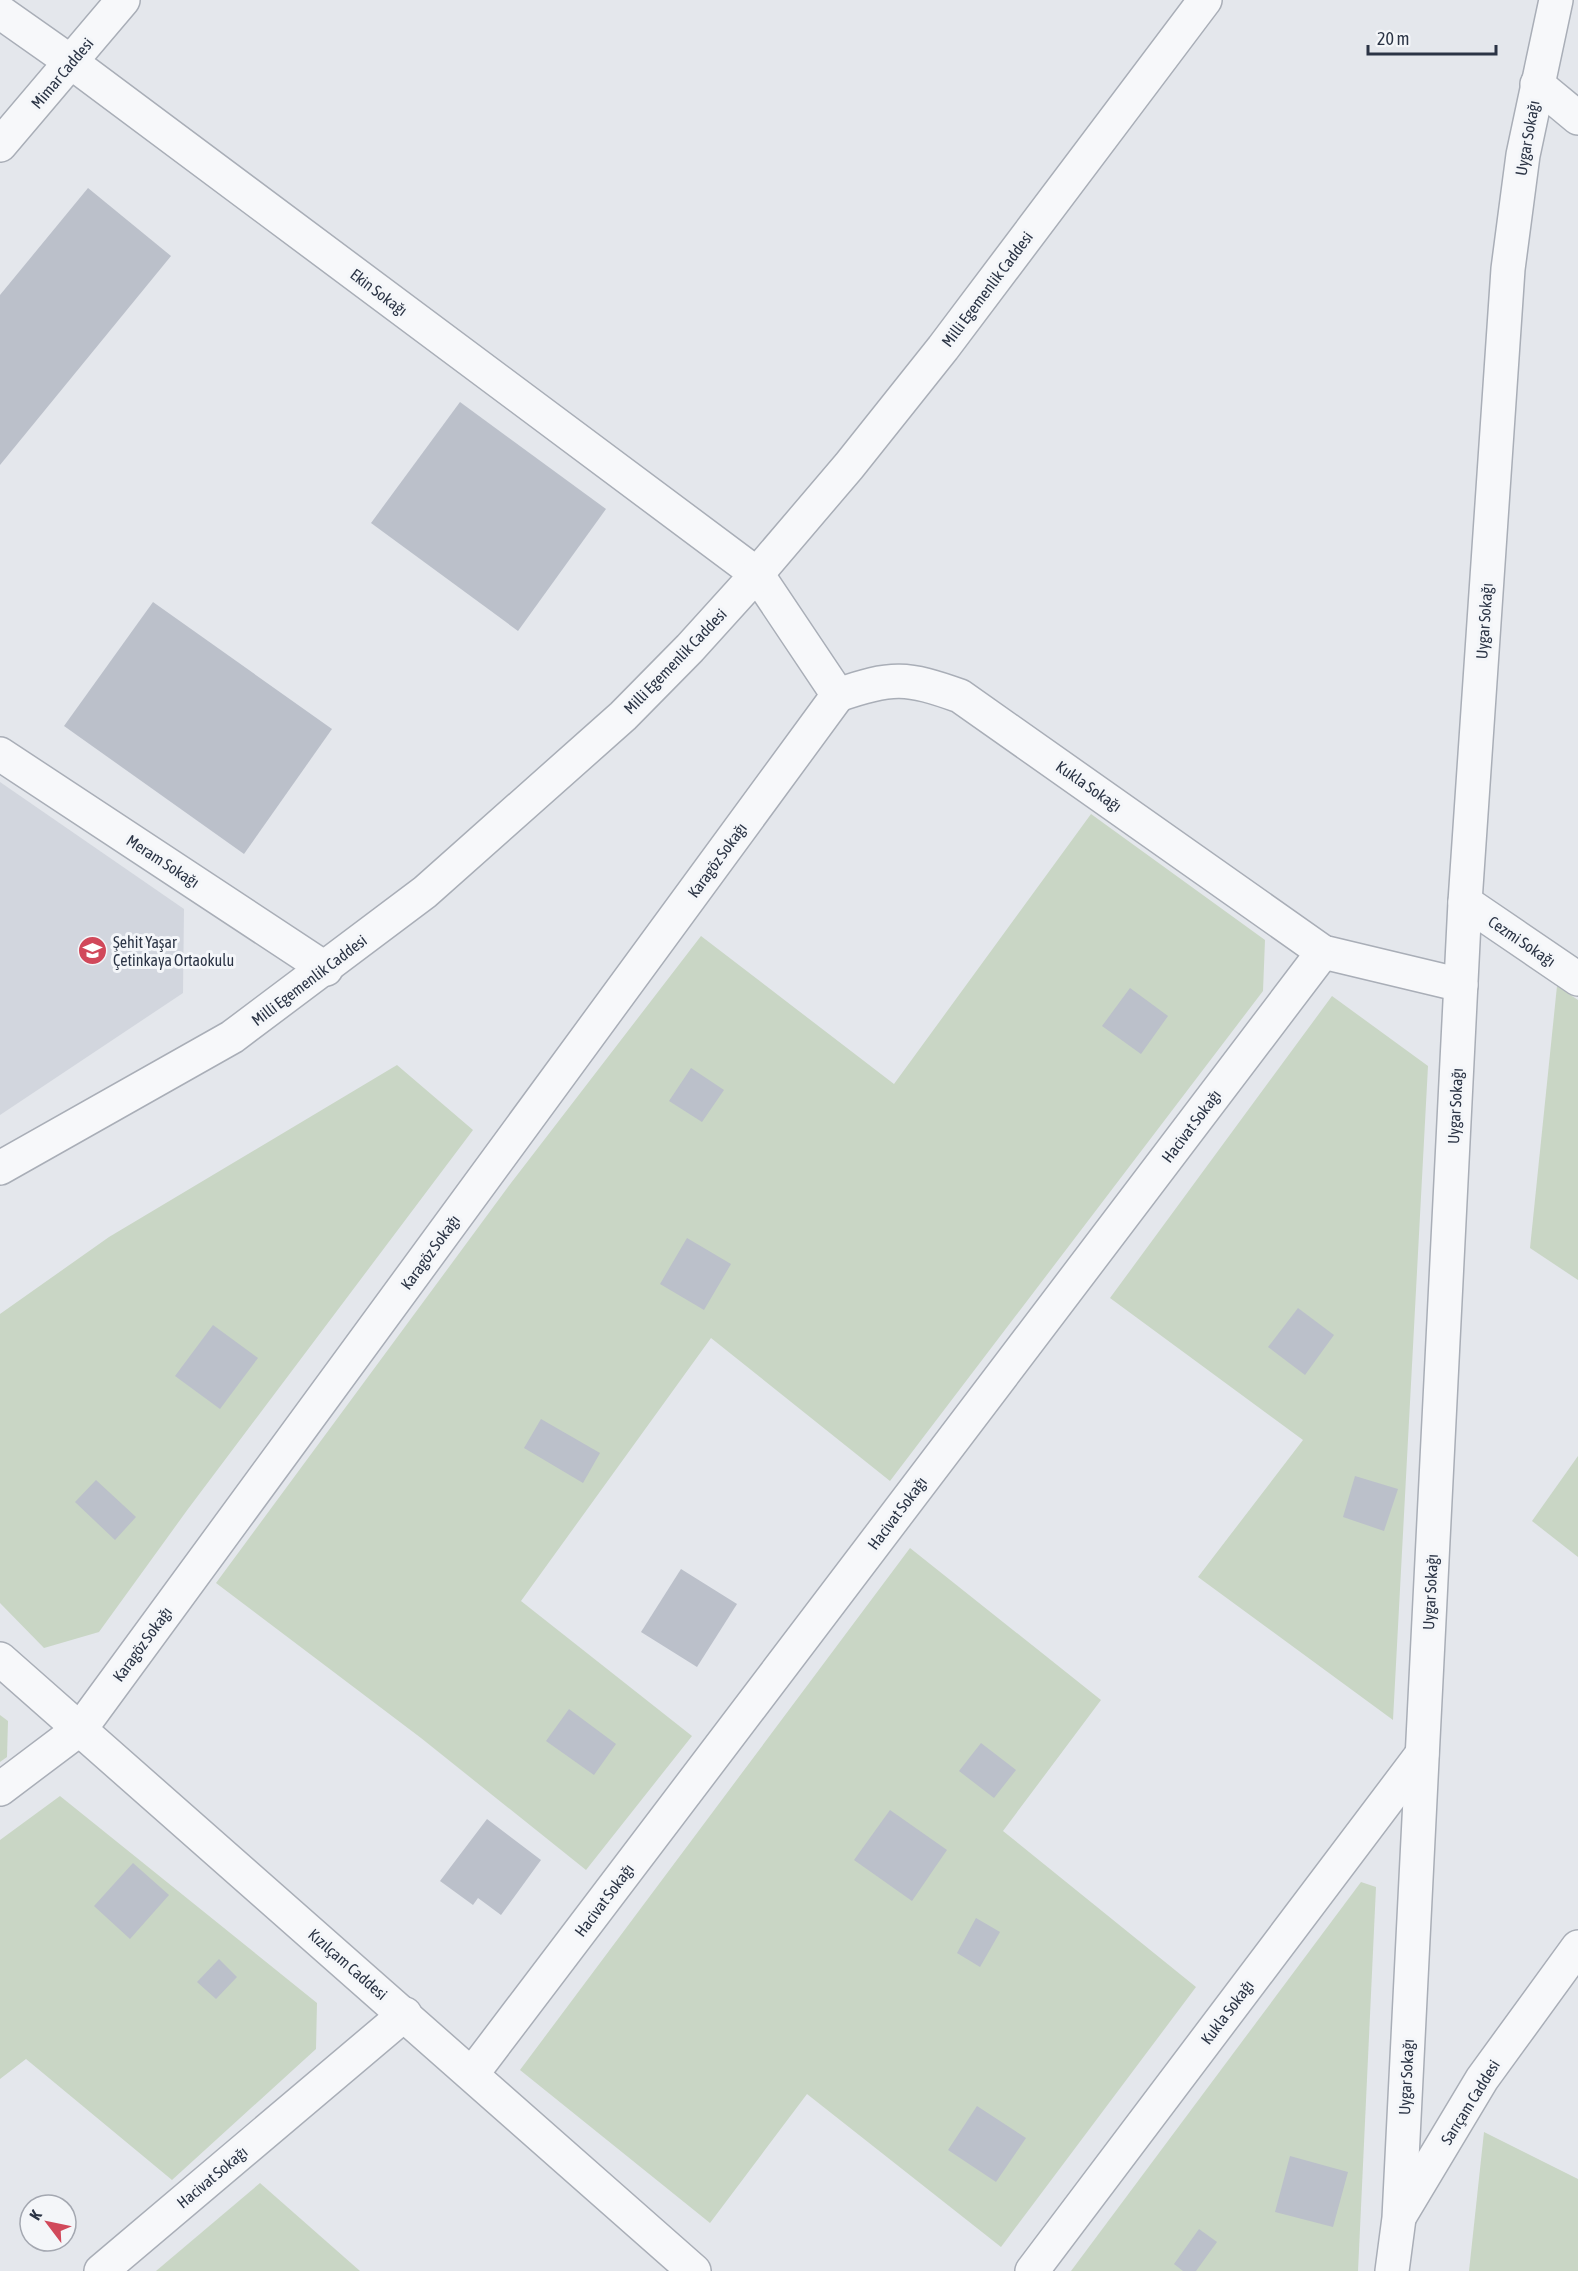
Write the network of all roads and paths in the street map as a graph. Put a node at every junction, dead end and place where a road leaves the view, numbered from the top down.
1 (123, 0) edge
2 (1205, 0) edge
3 (1556, 0) edge
4 (0, 12) edge
5 (71, 62) junction
6 (1537, 84) junction
7 (1578, 117) edge
8 (0, 145) edge
9 (757, 574) junction
10 (838, 695) junction
11 (0, 754) edge
12 (1465, 902) junction
13 (1323, 952) junction
14 (326, 969) junction
15 (1578, 979) edge
16 (1461, 985) junction
17 (0, 1168) edge
18 (0, 1659) edge
19 (81, 1728) junction
20 (1422, 1754) junction
21 (0, 1789) edge
22 (1578, 1947) edge
23 (405, 2014) junction
24 (472, 2074) junction
25 (1399, 2218) junction
26 (101, 2271) edge
27 (694, 2271) edge
28 (1032, 2271) edge
29 (1392, 2271) edge

1 - 5 street, Mimar Caddesi
2 - 9 street, Milli Egemenlik Caddesi
3 - 6 street, Uygar Sokağı
4 - 5 street, Ekin Sokağı
5 - 8 street, Mimar Caddesi
5 - 9 street, Ekin Sokağı
6 - 7 street
6 - 12 street, Uygar Sokağı
9 - 10 street
9 - 14 street, Milli Egemenlik Caddesi
10 - 13 street, Kukla Sokağı
10 - 19 street, Karagöz Sokağı
11 - 14 street, Meram Sokağı
12 - 15 street, Cezmi Sokağı
12 - 16 street, Uygar Sokağı
13 - 16 street, Kukla Sokağı
13 - 24 street, Hacivat Sokağı
14 - 17 street, Milli Egemenlik Caddesi
16 - 20 street, Uygar Sokağı
18 - 19 street, Kızılçam Caddesi
19 - 21 street, Karagöz Sokağı
19 - 23 street, Kızılçam Caddesi
20 - 25 street, Uygar Sokağı
20 - 28 street, Kukla Sokağı
22 - 25 street, Sarıçam Caddesi
23 - 24 street, Kızılçam Caddesi
23 - 26 street, Hacivat Sokağı
24 - 27 street, Kızılçam Caddesi
25 - 29 street, Sarıçam Caddesi

